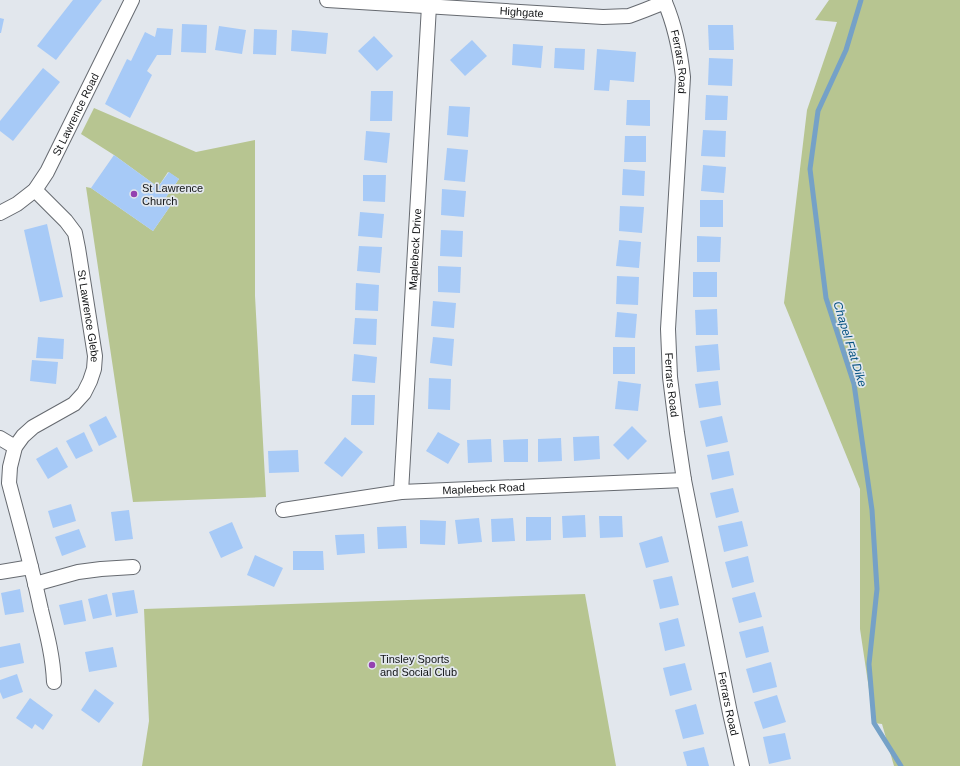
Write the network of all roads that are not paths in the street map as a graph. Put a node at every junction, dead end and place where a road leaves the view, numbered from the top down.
1 (132, 0) edge
2 (327, 0) edge
3 (664, 1) edge
4 (429, 6) junction
5 (35, 190) junction
6 (0, 213) edge
7 (0, 438) edge
8 (15, 446) junction
9 (684, 480) junction
10 (401, 492) junction
11 (283, 510) dead end
12 (31, 567) junction
13 (133, 567) dead end
14 (0, 572) edge
15 (36, 584) junction
16 (54, 682) dead end
17 (742, 766) edge

1 - 5 street, St Lawrence Road
2 - 4 street, Highgate
3 - 4 street, Highgate
3 - 9 street, Ferrars Road
4 - 10 street, Maplebeck Drive
5 - 6 street, St Lawrence Road
5 - 8 street, St Lawrence Glebe
7 - 8 street
8 - 12 street, St Lawrence Glebe
9 - 10 street, Maplebeck Road
9 - 17 street, Ferrars Road
10 - 11 street, Maplebeck Road
12 - 14 street
12 - 15 street, St Lawrence Glebe
13 - 15 street
15 - 16 street, St Lawrence Glebe

